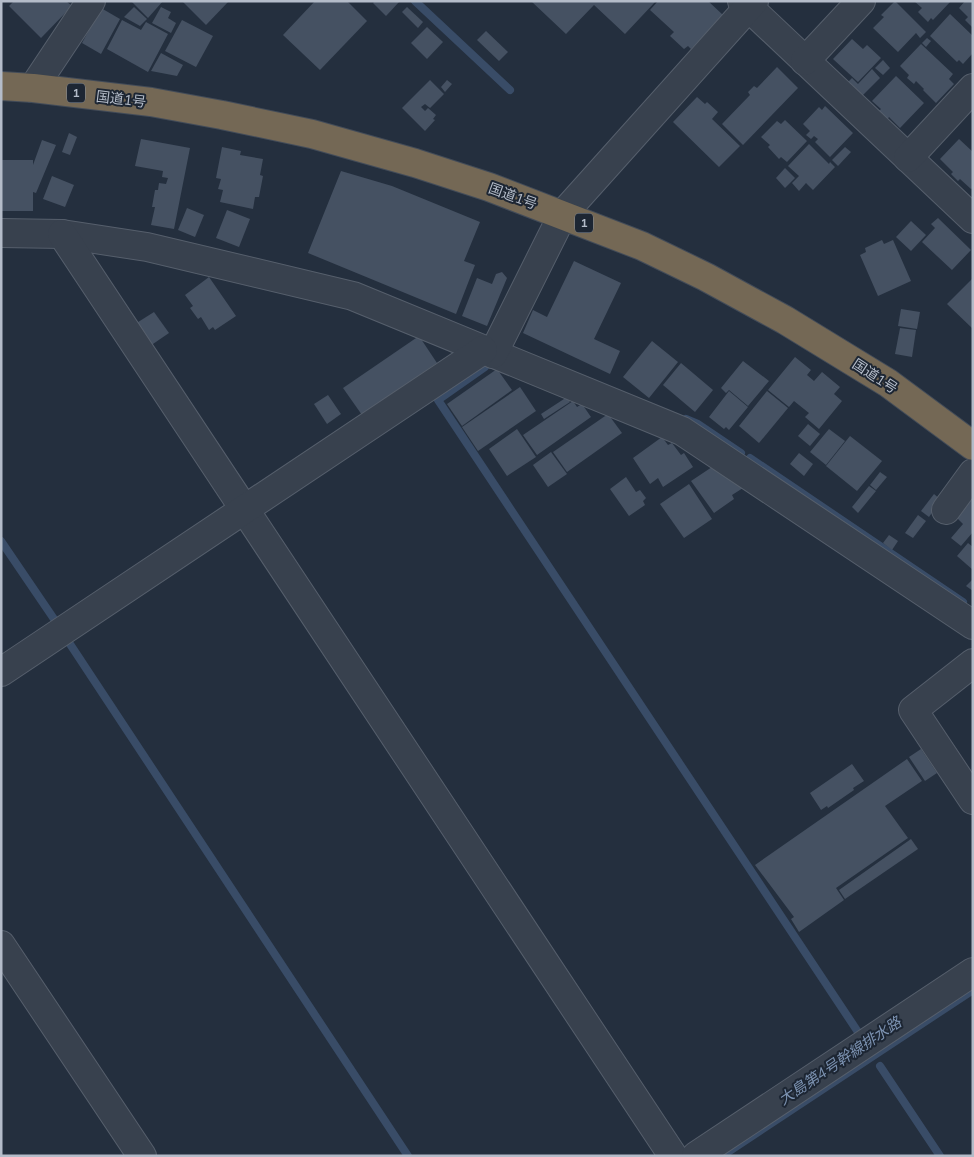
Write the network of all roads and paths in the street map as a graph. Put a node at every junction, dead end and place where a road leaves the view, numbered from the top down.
1 (91, 1) edge
2 (861, 1) edge
3 (748, 3) edge
4 (805, 61) junction
5 (1, 86) edge
6 (33, 88) junction
7 (973, 88) edge
8 (908, 158) junction
9 (563, 214) junction
10 (973, 219) edge
11 (1, 233) edge
12 (62, 234) junction
13 (488, 352) junction
14 (973, 446) edge
15 (973, 473) edge
16 (245, 510) junction
17 (946, 510) dead end
18 (973, 625) edge
19 (973, 663) edge
20 (1, 672) edge
21 (973, 800) edge
22 (1, 946) edge
23 (973, 972) edge
24 (142, 1156) edge
25 (673, 1156) edge
26 (696, 1156) edge

1 - 6 street
2 - 4 street
3 - 4 street
3 - 9 street
4 - 8 street
5 - 6 highway, 国道1号 / 1
6 - 9 highway, 国道1号 / 1
7 - 8 street
8 - 10 street
9 - 13 street
9 - 14 highway, 国道1号 / 1
11 - 12 street
12 - 13 street
12 - 16 street
13 - 16 street
13 - 18 street
15 - 17 street
16 - 20 street
16 - 25 street
19 - 21 street
22 - 24 street
23 - 26 street

